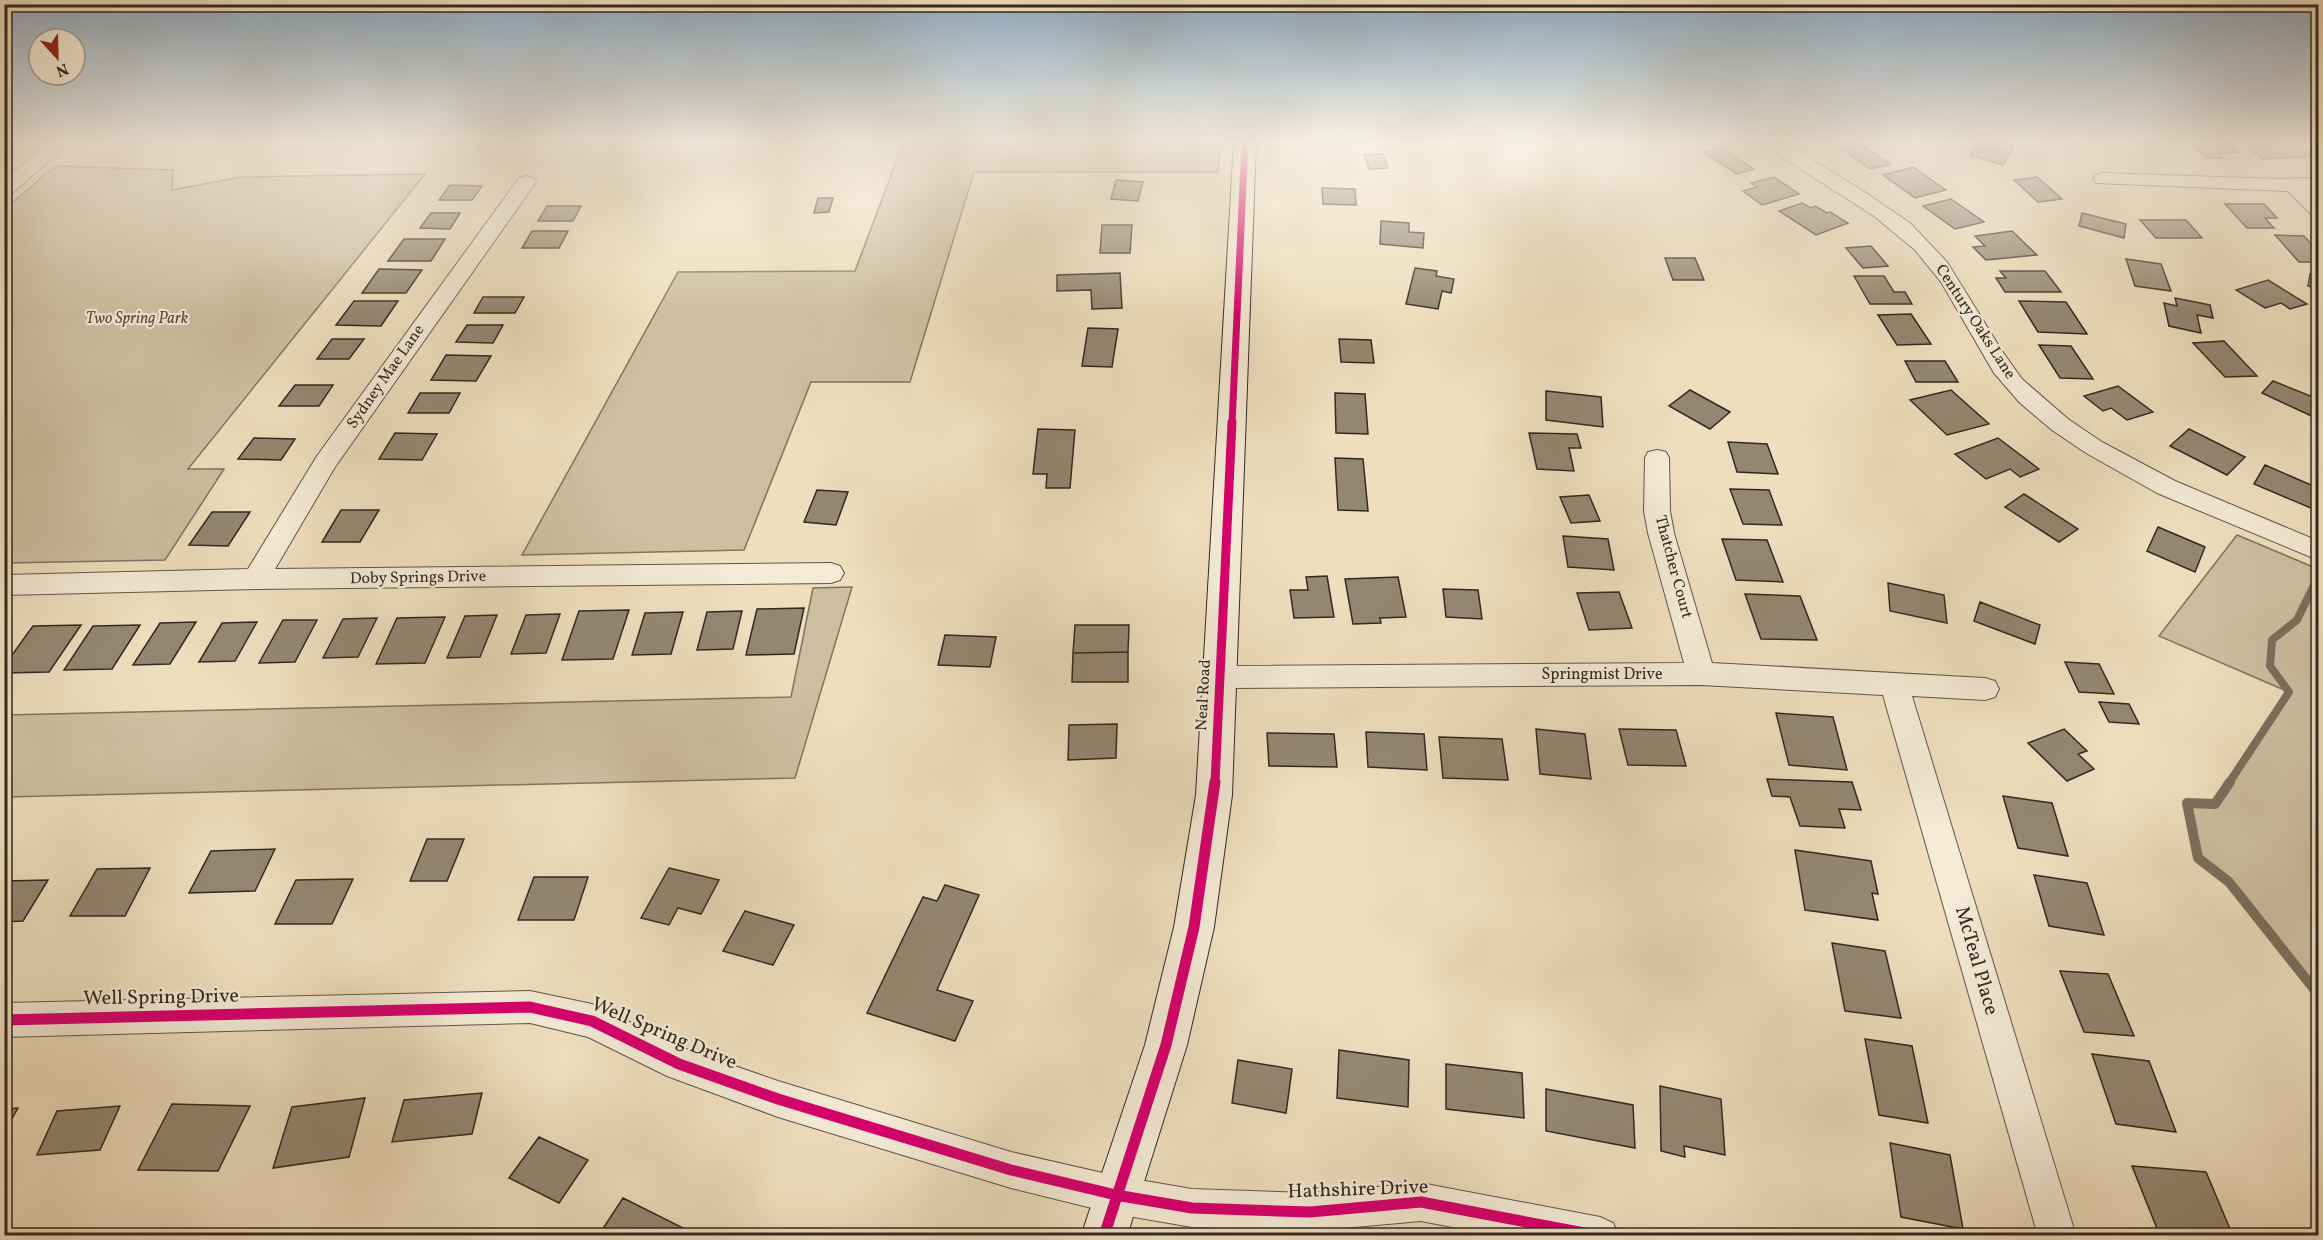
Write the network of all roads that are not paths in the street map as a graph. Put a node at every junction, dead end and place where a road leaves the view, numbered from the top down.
1 (514, 199) edge
2 (1242, 199) edge
3 (1864, 199) edge
4 (2307, 199) edge
5 (2319, 210) edge
6 (1658, 458) dead end
7 (2319, 551) edge
8 (831, 573) dead end
9 (256, 579) junction
10 (4, 585) edge
11 (1701, 675) junction
12 (1220, 677) junction
13 (1895, 686) junction
14 (1984, 689) dead end
15 (4, 1020) edge
16 (1116, 1195) junction
17 (1104, 1236) edge
18 (1600, 1236) edge
19 (2056, 1236) edge

1 - 9 street, Sydney Mae Lane
2 - 12 street, Neal Road
3 - 7 street, Century Oaks Lane
4 - 5 street
6 - 11 street, Thatcher Court
8 - 9 street, Doby Springs Drive
9 - 10 street, Doby Springs Drive
11 - 12 street, Springmist Drive
11 - 13 street, Springmist Drive
12 - 16 street, Neal Road
13 - 14 street, Springmist Drive
13 - 19 street, McTeal Place
15 - 16 street, Well Spring Drive
16 - 17 street, Neal Road
16 - 18 street, Hathshire Drive

